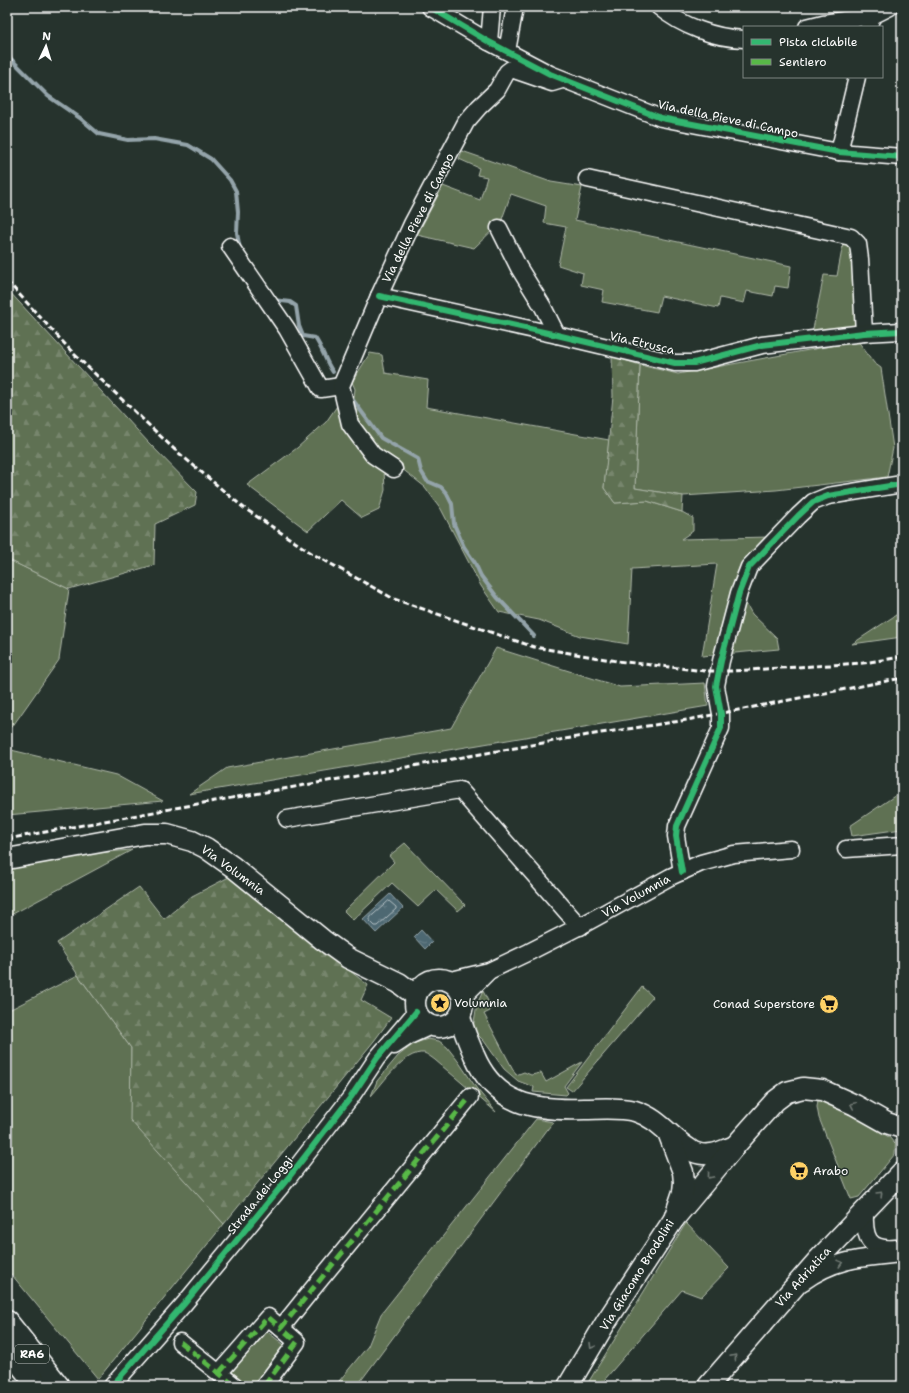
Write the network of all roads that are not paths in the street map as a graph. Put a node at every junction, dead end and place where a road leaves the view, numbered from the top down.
1 (430, 7) edge
2 (492, 7) edge
3 (515, 7) edge
4 (659, 7) edge
5 (890, 7) edge
6 (870, 22) edge
7 (811, 26) edge
8 (743, 39) edge
9 (489, 42) junction
10 (507, 52) junction
11 (857, 78) edge
12 (562, 80) junction
13 (839, 152) junction
14 (902, 157) edge
15 (587, 179) dead end
16 (500, 228) dead end
17 (230, 246) dead end
18 (379, 296) junction
19 (902, 331) edge
20 (864, 333) junction
21 (557, 335) junction
22 (341, 386) junction
23 (394, 469) dead end
24 (902, 484) edge
25 (287, 819) dead end
26 (902, 845) edge
27 (846, 848) dead end
28 (791, 849) dead end
29 (7, 859) edge
30 (682, 872) junction
31 (580, 927) junction
32 (366, 968) junction
33 (489, 971) junction
34 (439, 981) junction
35 (416, 1004) junction
36 (461, 1006) junction
37 (436, 1027) junction
38 (377, 1058) junction
39 (478, 1065) junction
40 (470, 1097) dead end
41 (895, 1126) edge
42 (666, 1130) junction
43 (902, 1140) edge
44 (735, 1146) junction
45 (900, 1172) edge
46 (865, 1211) junction
47 (674, 1219) junction
48 (902, 1248) edge
49 (902, 1254) edge
50 (784, 1298) junction
51 (7, 1322) edge
52 (281, 1328) junction
53 (180, 1342) dead end
54 (7, 1347) edge
55 (219, 1373) junction
56 (38, 1386) edge
57 (58, 1386) edge
58 (112, 1386) edge
59 (235, 1386) edge
60 (264, 1386) edge
61 (568, 1386) edge
62 (708, 1386) edge

1 - 9 street, Via della Pieve di Campo
2 - 9 street
3 - 10 street
4 - 8 street
5 - 6 street
6 - 7 street
9 - 10 street, Via della Pieve di Campo
10 - 12 street, Via della Pieve di Campo
11 - 13 street
12 - 13 street, Via della Pieve di Campo
12 - 18 street, Via della Pieve di Campo
13 - 14 street, Via della Pieve di Campo
15 - 20 street
16 - 21 street
17 - 22 street
18 - 21 street, Via Etrusca
18 - 22 street, Via della Pieve di Campo
19 - 20 street, Via Etrusca
20 - 21 street, Via Etrusca
22 - 23 street
24 - 30 street
25 - 31 street
26 - 27 street
28 - 30 street, Via Volumnia
29 - 32 main road, Via Volumnia
30 - 31 street, Via Volumnia
31 - 33 street, Via Volumnia
32 - 34 main road, Via Volumnia
32 - 35 main road, Via Volumnia
33 - 34 street, Via Volumnia
33 - 36 street, Via Volumnia
34 - 35 main road
34 - 36 main road
35 - 37 main road
35 - 38 street, Strada dei Loggi
36 - 37 main road
36 - 39 main road
37 - 38 street, Strada dei Loggi
37 - 39 main road
38 - 58 street, Strada dei Loggi
39 - 42 main road
40 - 52 street
41 - 43 main road
41 -> 44 main road
42 - 44 main road
42 - 47 main road, Via Giacomo Brodolini
44 -> 47 main road
46 -> 45 main road, Via Adriatica
46 - 48 street
46 - 50 main road, Via Adriatica
47 -> 61 main road, Via Giacomo Brodolini
50 -> 49 street
62 -> 50 main road, Via Adriatica
51 - 57 highway, RA6
52 - 55 street
52 - 60 street
53 - 55 street
54 - 56 highway, RA6
55 - 59 street

